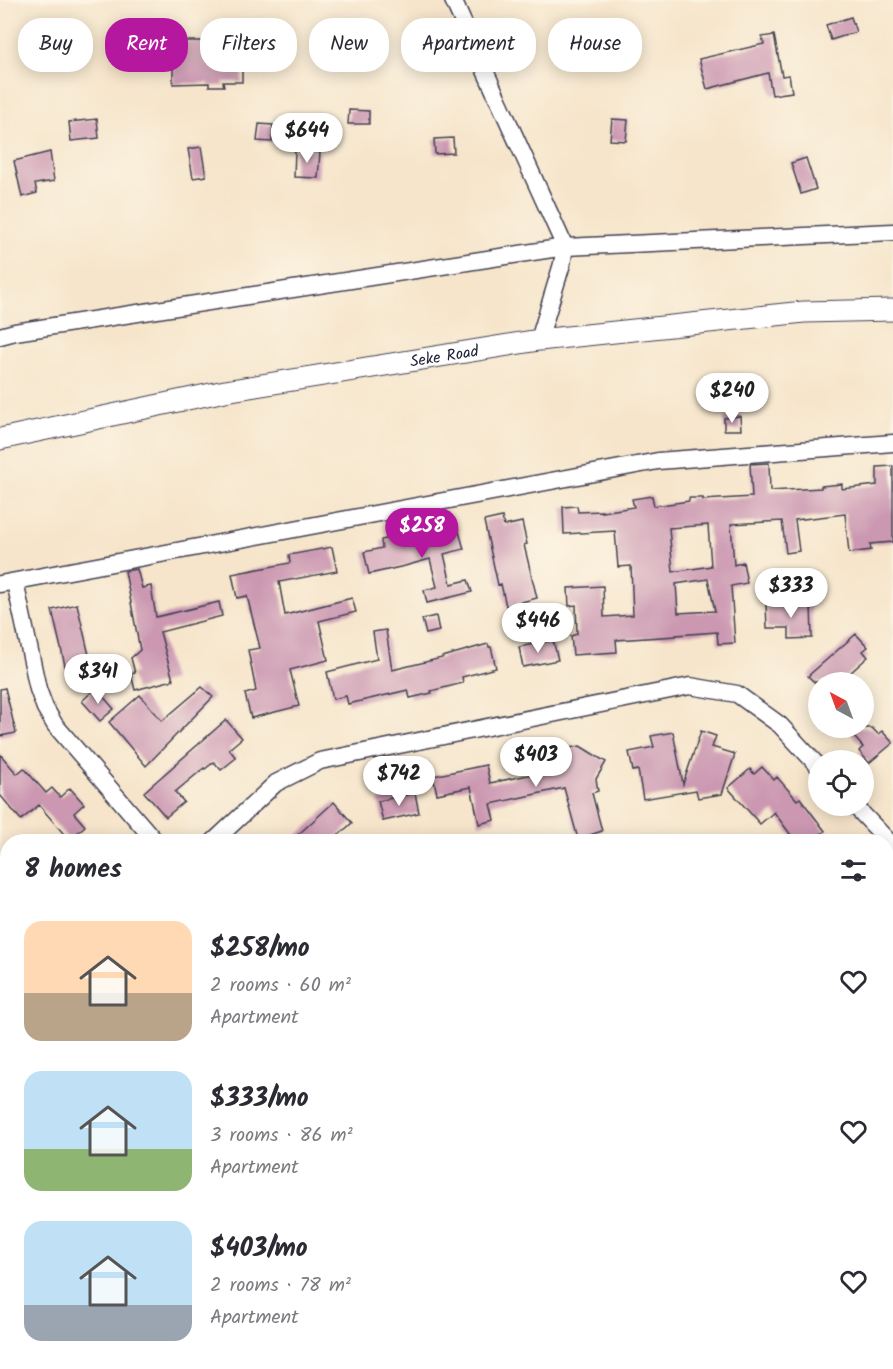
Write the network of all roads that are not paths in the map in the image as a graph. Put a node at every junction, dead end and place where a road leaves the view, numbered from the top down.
1 (453, 0) edge
2 (893, 231) edge
3 (565, 247) junction
4 (893, 310) edge
5 (0, 336) edge
6 (539, 340) junction
7 (0, 439) edge
8 (893, 443) edge
9 (8, 583) edge
10 (808, 755) edge
11 (864, 816) edge
12 (149, 834) edge
13 (222, 834) edge
14 (882, 834) edge

1 - 3 street
2 - 3 street
3 - 5 street
3 - 6 street
4 - 6 main road, Seke Road
6 - 7 main road, Seke Road
8 - 9 street
9 - 12 street
10 - 13 street
11 - 14 street

